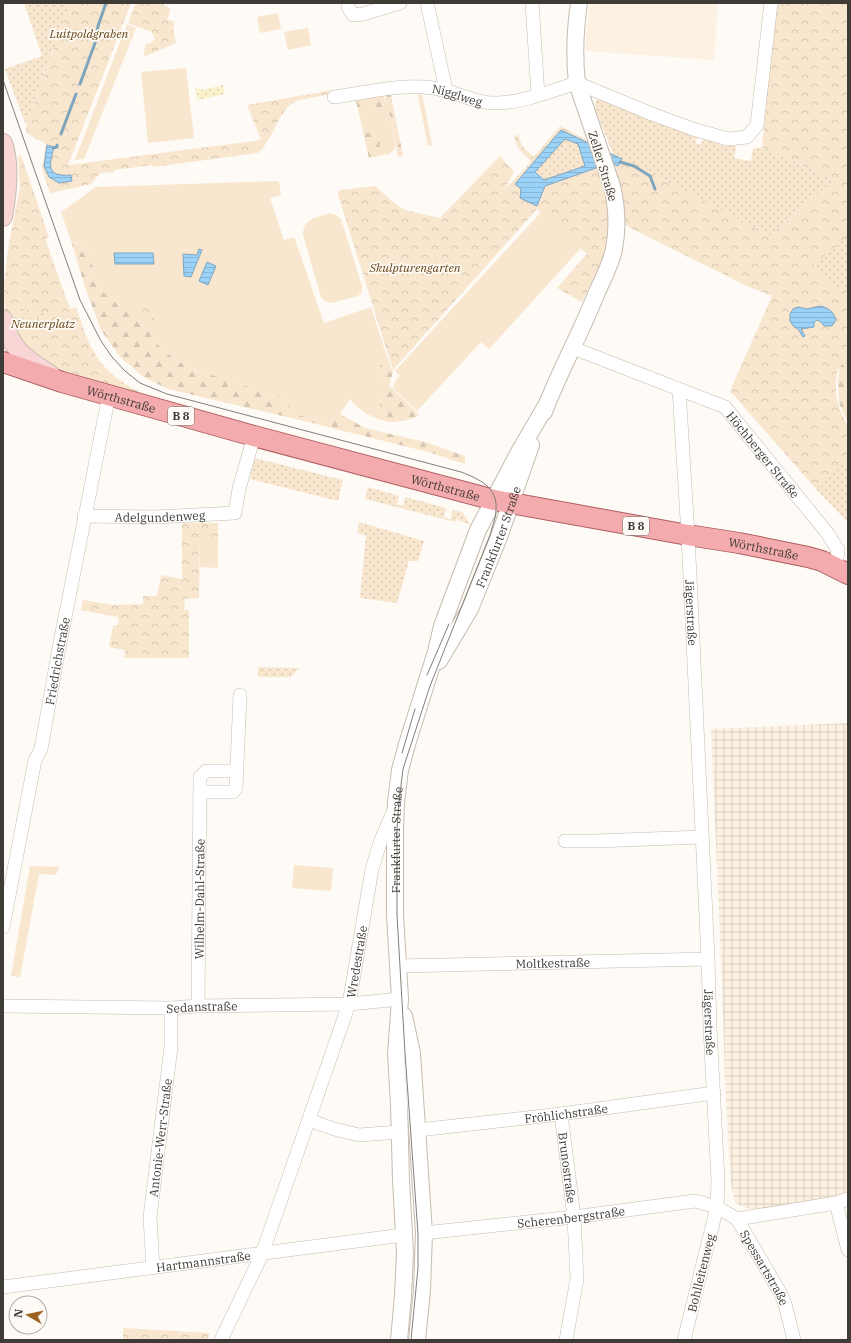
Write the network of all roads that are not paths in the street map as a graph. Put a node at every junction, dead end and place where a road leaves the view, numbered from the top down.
1 (348, 3) edge
2 (400, 3) edge
3 (427, 3) edge
4 (532, 3) edge
5 (579, 3) edge
6 (771, 3) edge
7 (374, 6) edge
8 (577, 83) junction
9 (446, 90) junction
10 (538, 95) junction
11 (334, 97) dead end
12 (3, 143) edge
13 (3, 217) edge
14 (3, 319) edge
15 (573, 348) junction
16 (3, 362) edge
17 (3, 374) edge
18 (62, 382) junction
19 (679, 389) junction
20 (109, 394) junction
21 (254, 436) junction
22 (502, 501) junction
23 (84, 516) junction
24 (688, 535) junction
25 (842, 570) edge
26 (427, 685) junction
27 (240, 694) dead end
28 (236, 771) junction
29 (200, 792) junction
30 (396, 802) junction
31 (702, 837) junction
32 (565, 841) dead end
33 (3, 927) edge
34 (708, 959) junction
35 (398, 966) junction
36 (400, 999) junction
37 (349, 1004) junction
38 (3, 1006) edge
39 (198, 1006) junction
40 (171, 1008) junction
41 (714, 1092) junction
42 (561, 1114) junction
43 (309, 1120) junction
44 (418, 1130) junction
45 (400, 1132) junction
46 (842, 1201) edge
47 (717, 1207) junction
48 (574, 1217) junction
49 (737, 1220) junction
50 (424, 1233) junction
51 (403, 1235) junction
52 (848, 1250) edge
53 (262, 1254) junction
54 (153, 1268) junction
55 (3, 1287) edge
56 (221, 1340) edge
57 (399, 1340) edge
58 (418, 1340) edge
59 (566, 1340) edge
60 (684, 1340) edge
61 (794, 1340) edge

1 - 7 street
2 - 7 street
3 - 9 street
4 - 10 street
5 - 8 street, Zeller Straße
6 - 8 street
8 - 10 street, Nigglweg
8 - 15 street, Zeller Straße
9 - 10 street, Nigglweg
9 - 11 street, Nigglweg
12 - 13 main road
14 - 18 main road, B 8
15 - 19 street, Höchberger Straße
15 - 22 street, Frankfurter Straße
16 - 18 main road, Wörthstraße / B 8
17 - 18 main road, Wörthstraße / B 8
18 - 20 main road, Wörthstraße / B 8
19 - 24 street, Jägerstraße
19 - 25 street, Höchberger Straße
20 - 21 main road, Wörthstraße / B 8
20 - 23 street, Friedrichstraße
21 - 22 main road, Wörthstraße / B 8
21 - 23 street, Adelgundenweg
22 - 24 main road, Wörthstraße / B 8
22 - 26 street, Frankfurter Straße
22 - 26 street, Frankfurter Straße
23 - 33 street, Friedrichstraße
24 - 25 main road, Wörthstraße / B 8
24 - 31 street, Jägerstraße
26 - 30 street, Frankfurter Straße
27 - 28 street
28 - 29 street, Wilhelm-Dahl-Straße
28 - 29 street
29 - 39 street, Wilhelm-Dahl-Straße
30 - 35 street, Frankfurter Straße
30 - 37 street, Wredestraße
31 - 32 street
31 - 34 street, Jägerstraße
34 - 35 street, Moltkestraße
34 - 41 street, Jägerstraße
35 - 36 street, Frankfurter Straße
36 - 37 street, Sedanstraße
36 - 44 street, Frankfurter Straße
36 - 45 street, Frankfurter Straße
37 - 39 street, Sedanstraße
37 - 43 street, Wredestraße
38 - 40 street, Sedanstraße
39 - 40 street, Sedanstraße
40 - 54 street, Antonie-Werr-Straße
41 - 42 street, Fröhlichstraße
41 - 47 street, Jägerstraße
42 - 44 street, Fröhlichstraße
42 - 48 street, Brunostraße
43 - 45 street
43 - 53 street, Wredestraße
44 - 45 street
44 - 50 street, Frankfurter Straße
45 - 51 street, Frankfurter Straße
46 - 49 street
46 - 52 street
47 - 48 street, Scherenbergstraße
47 - 49 street, Spessartstraße
47 - 60 street, Bohlleitenweg
48 - 50 street, Scherenbergstraße
48 - 59 street, Brunostraße
49 - 61 street, Spessartstraße
50 - 51 street
50 - 58 street, Frankfurter Straße
51 - 53 street, Hartmannstraße
51 - 57 street, Frankfurter Straße
53 - 54 street, Hartmannstraße
53 - 56 street, Wredestraße
54 - 55 street, Hartmannstraße

